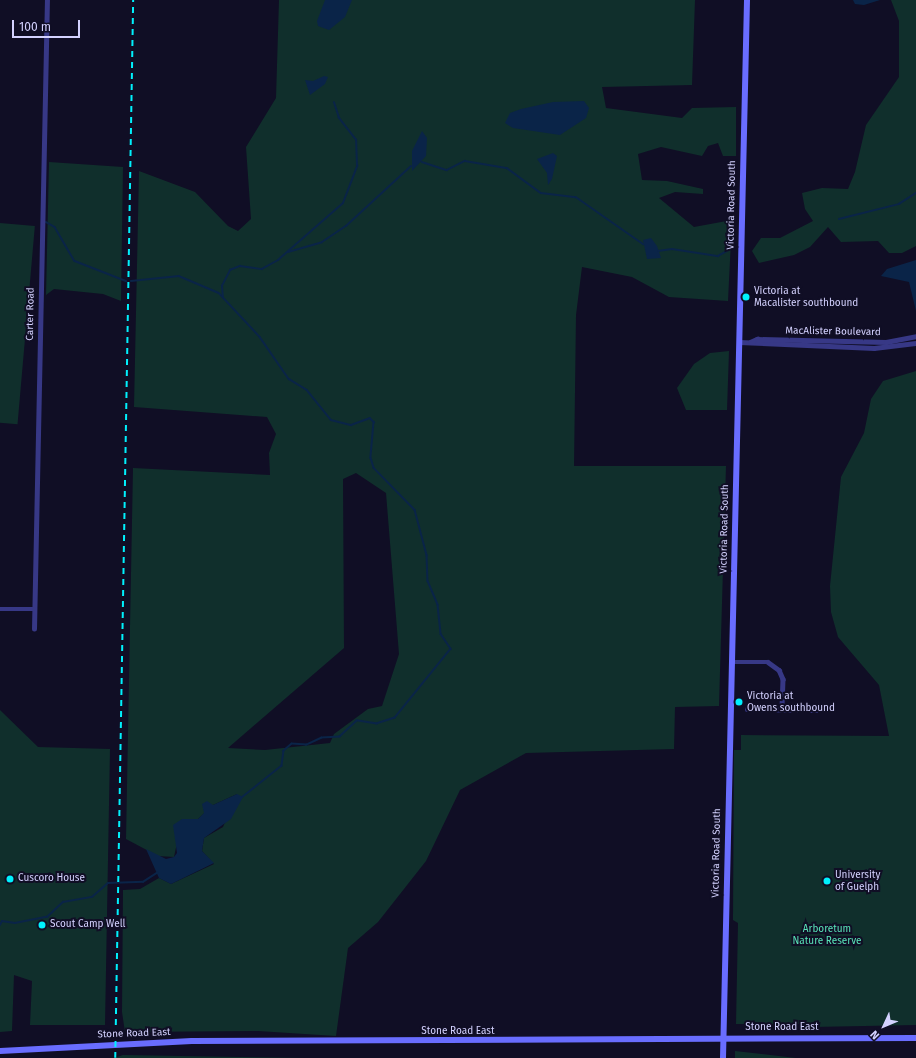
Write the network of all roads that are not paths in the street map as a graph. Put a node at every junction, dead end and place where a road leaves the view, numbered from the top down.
1 (47, 0) edge
2 (747, 0) edge
3 (916, 336) edge
4 (804, 340) junction
5 (739, 342) junction
6 (750, 342) junction
7 (916, 343) edge
8 (804, 346) junction
9 (0, 609) edge
10 (33, 609) junction
11 (34, 629) dead end
12 (731, 662) junction
13 (747, 709) dead end
14 (782, 710) junction
15 (816, 710) dead end
16 (722, 1038) junction
17 (916, 1038) edge
18 (0, 1051) edge
19 (723, 1058) edge

1 - 10 street, Carter Road
2 - 5 main road, Victoria Road South
3 - 4 street, MacAlister Boulevard
4 - 6 street, MacAlister Boulevard
4 - 8 street
5 - 6 street, MacAlister Boulevard
5 - 12 main road, Victoria Road South
6 - 8 street, MacAlister Boulevard
7 - 8 street, MacAlister Boulevard
9 - 10 street
10 - 11 street, Carter Road
12 - 14 street
12 - 16 main road, Victoria Road South
13 - 14 street
14 - 15 street
16 - 17 main road, Stone Road East
16 - 18 main road, Stone Road East
16 - 19 main road, Victoria Road South

